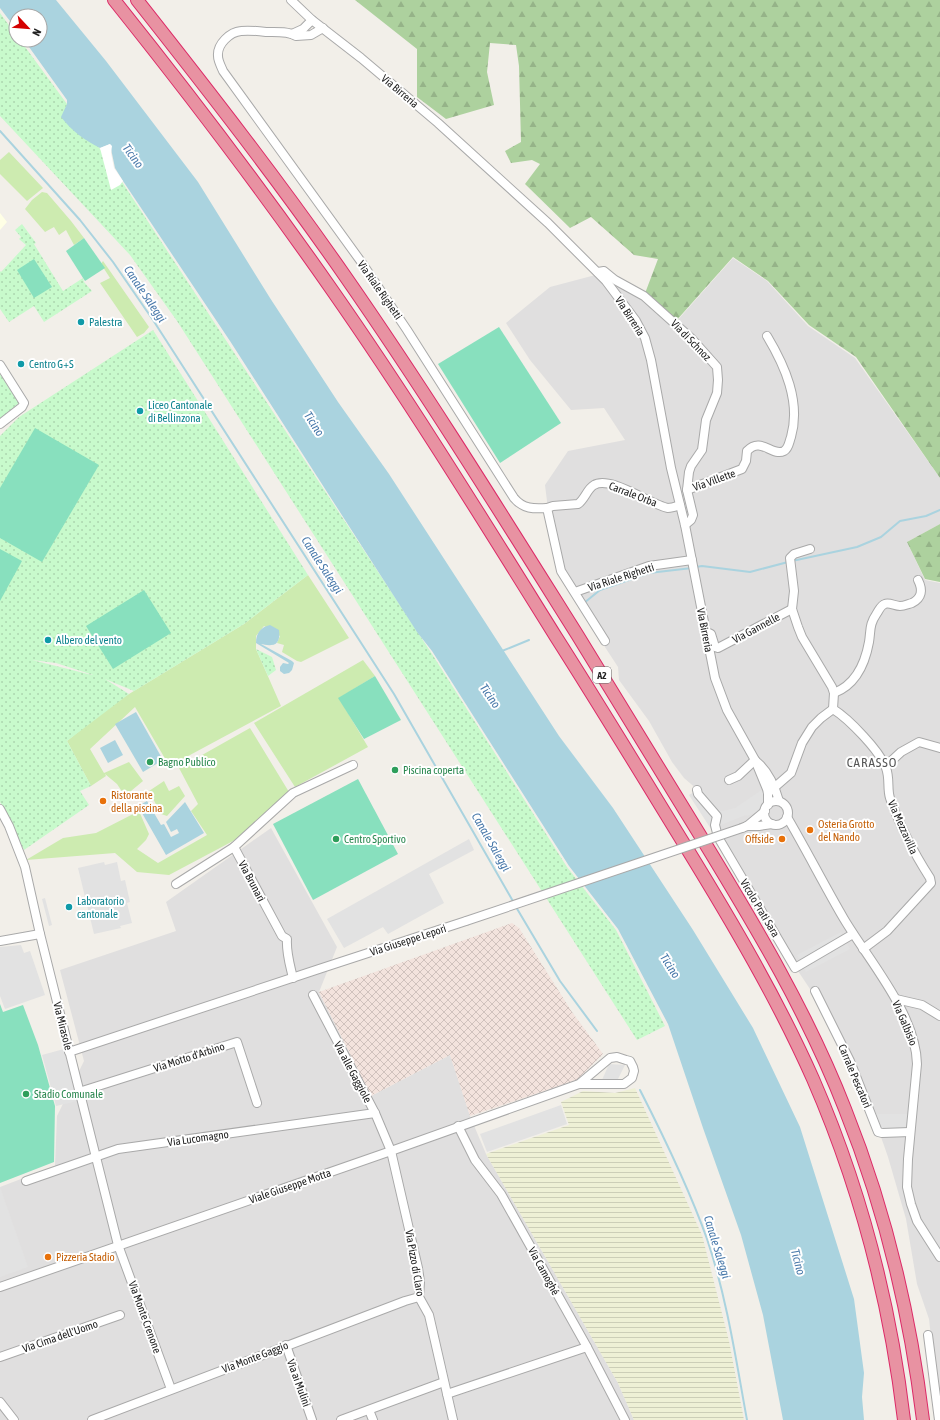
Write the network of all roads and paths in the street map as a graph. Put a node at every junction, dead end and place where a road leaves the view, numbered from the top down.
1 (114, 0) edge
2 (136, 0) edge
3 (292, 0) edge
4 (312, 20) junction
5 (324, 28) junction
6 (292, 34) junction
7 (598, 272) junction
8 (767, 336) dead end
9 (0, 365) edge
10 (0, 424) edge
11 (687, 490) junction
12 (680, 505) junction
13 (547, 508) junction
14 (685, 525) junction
15 (810, 549) dead end
16 (692, 562) junction
17 (918, 580) dead end
18 (575, 592) junction
19 (792, 608) junction
20 (706, 631) junction
21 (605, 641) dead end
22 (834, 693) junction
23 (833, 709) junction
24 (940, 748) edge
25 (755, 760) junction
26 (353, 764) dead end
27 (886, 766) junction
28 (728, 780) dead end
29 (697, 790) dead end
30 (772, 790) junction
31 (779, 802) junction
32 (766, 808) junction
33 (0, 809) edge
34 (788, 817) junction
35 (776, 824) junction
36 (744, 827) junction
37 (796, 833) junction
38 (234, 847) junction
39 (931, 883) junction
40 (176, 884) dead end
41 (940, 886) edge
42 (40, 934) junction
43 (853, 934) junction
44 (0, 941) edge
45 (863, 949) junction
46 (293, 978) junction
47 (815, 991) dead end
48 (313, 994) dead end
49 (896, 999) junction
50 (940, 1016) edge
51 (69, 1052) junction
52 (579, 1084) junction
53 (79, 1092) junction
54 (257, 1103) dead end
55 (375, 1113) junction
56 (458, 1126) junction
57 (910, 1132) junction
58 (391, 1151) junction
59 (96, 1156) junction
60 (26, 1181) dead end
61 (118, 1246) junction
62 (940, 1257) edge
63 (0, 1287) edge
64 (419, 1297) junction
65 (120, 1315) dead end
66 (928, 1335) dead end
67 (286, 1345) junction
68 (587, 1347) junction
69 (0, 1357) edge
70 (444, 1382) junction
71 (171, 1389) junction
72 (447, 1394) junction
73 (0, 1402) edge
74 (369, 1410) junction
75 (14, 1420) edge
76 (92, 1420) edge
77 (312, 1420) edge
78 (341, 1420) edge
79 (373, 1420) edge
80 (453, 1420) edge
81 (625, 1420) edge
82 (904, 1420) edge
83 (923, 1420) edge
84 (939, 1420) edge

1 - 82 highway, A2
2 - 83 highway, A2
3 - 4 street, Via Birreria
4 - 5 street, Via Birreria
4 - 6 street
5 - 6 street, Via Riale Righetti
5 - 7 street, Via Birreria
6 - 13 street, Via Riale Righetti
7 - 11 street, Via di Schnoz
7 - 12 street, Via Birreria
8 - 11 street, Via Villette
9 - 10 street
11 - 14 street, Via Villette
12 - 13 street, Carrale Orba
12 - 14 street, Via Birreria
13 - 18 street, Via Riale Righetti
14 - 16 street, Via Birreria
15 - 19 street
16 - 18 street, Via Riale Righetti
16 - 20 street, Via Birreria
17 - 22 street
18 - 21 street, Via Riale Righetti
19 - 20 street, Via Gannelle
19 - 22 street
20 - 25 street, Via Birreria
22 - 23 street
23 - 27 street, Via Mezzavilla
23 - 30 street
24 - 27 street
25 - 28 street
25 - 30 street, Via Birreria
26 - 38 street
27 - 39 street, Via Mezzavilla
29 - 43 street, Vicolo Prati Sara
30 - 31 street, Via Birreria
30 - 32 street, Via Birreria
31 - 32 street
31 - 34 street
32 - 35 street
32 - 36 street, Via Giuseppe Lepori
33 - 42 street, Via Mirasole
34 - 35 street
34 - 37 street, Via Galbisio
35 - 36 street, Via Giuseppe Lepori
35 - 37 street
36 - 46 street, Via Giuseppe Lepori, bridge
37 - 43 street, Via Galbisio
38 - 40 street, Via Brunari
38 - 46 street, Via Brunari
39 - 41 street
39 - 45 street
42 - 44 street
42 - 51 street, Via Mirasole
43 - 45 street, Via Galbisio
45 - 49 street, Via Galbisio
46 - 51 street, Via Giuseppe Lepori
47 - 57 street, Carrale Pescatori
48 - 55 street, Via alle Gaggiole
49 - 50 street
49 - 57 street, Via Galbisio
51 - 53 street, Via Mirasole
52 - 52 street, Viale Giuseppe Motta
52 - 56 street, Viale Giuseppe Motta
53 - 54 street, Via Motto d'Arbino
53 - 59 street, Via Mirasole
55 - 58 street, Via alle Gaggiole
55 - 59 street, Via Lucomagno
56 - 58 street, Viale Giuseppe Motta
56 - 68 street, Via Camoghé
57 - 62 street, Via Galbisio
58 - 61 street, Viale Giuseppe Motta
58 - 64 street, Via Pizzo di Claro
59 - 60 street, Via Lucomagno
59 - 61 street, Via Mirasole
61 - 63 street, Viale Giuseppe Motta
61 - 71 street, Via Monte Crenone
64 - 67 street, Via Monte Gaggio
64 - 70 street, Via Pizzo di Claro
65 - 69 street, Via Cima dell'Uomo
66 - 84 street
67 - 71 street, Via Monte Gaggio
67 - 77 street, Via ai Mulini
68 - 72 street
68 - 81 street, Via Camoghé
70 - 72 street, Via Pizzo di Claro
70 - 74 street
71 - 76 street, Via Monte Gaggio
72 - 80 street, Via Pizzo di Claro
73 - 75 street
74 - 78 street
74 - 79 street

